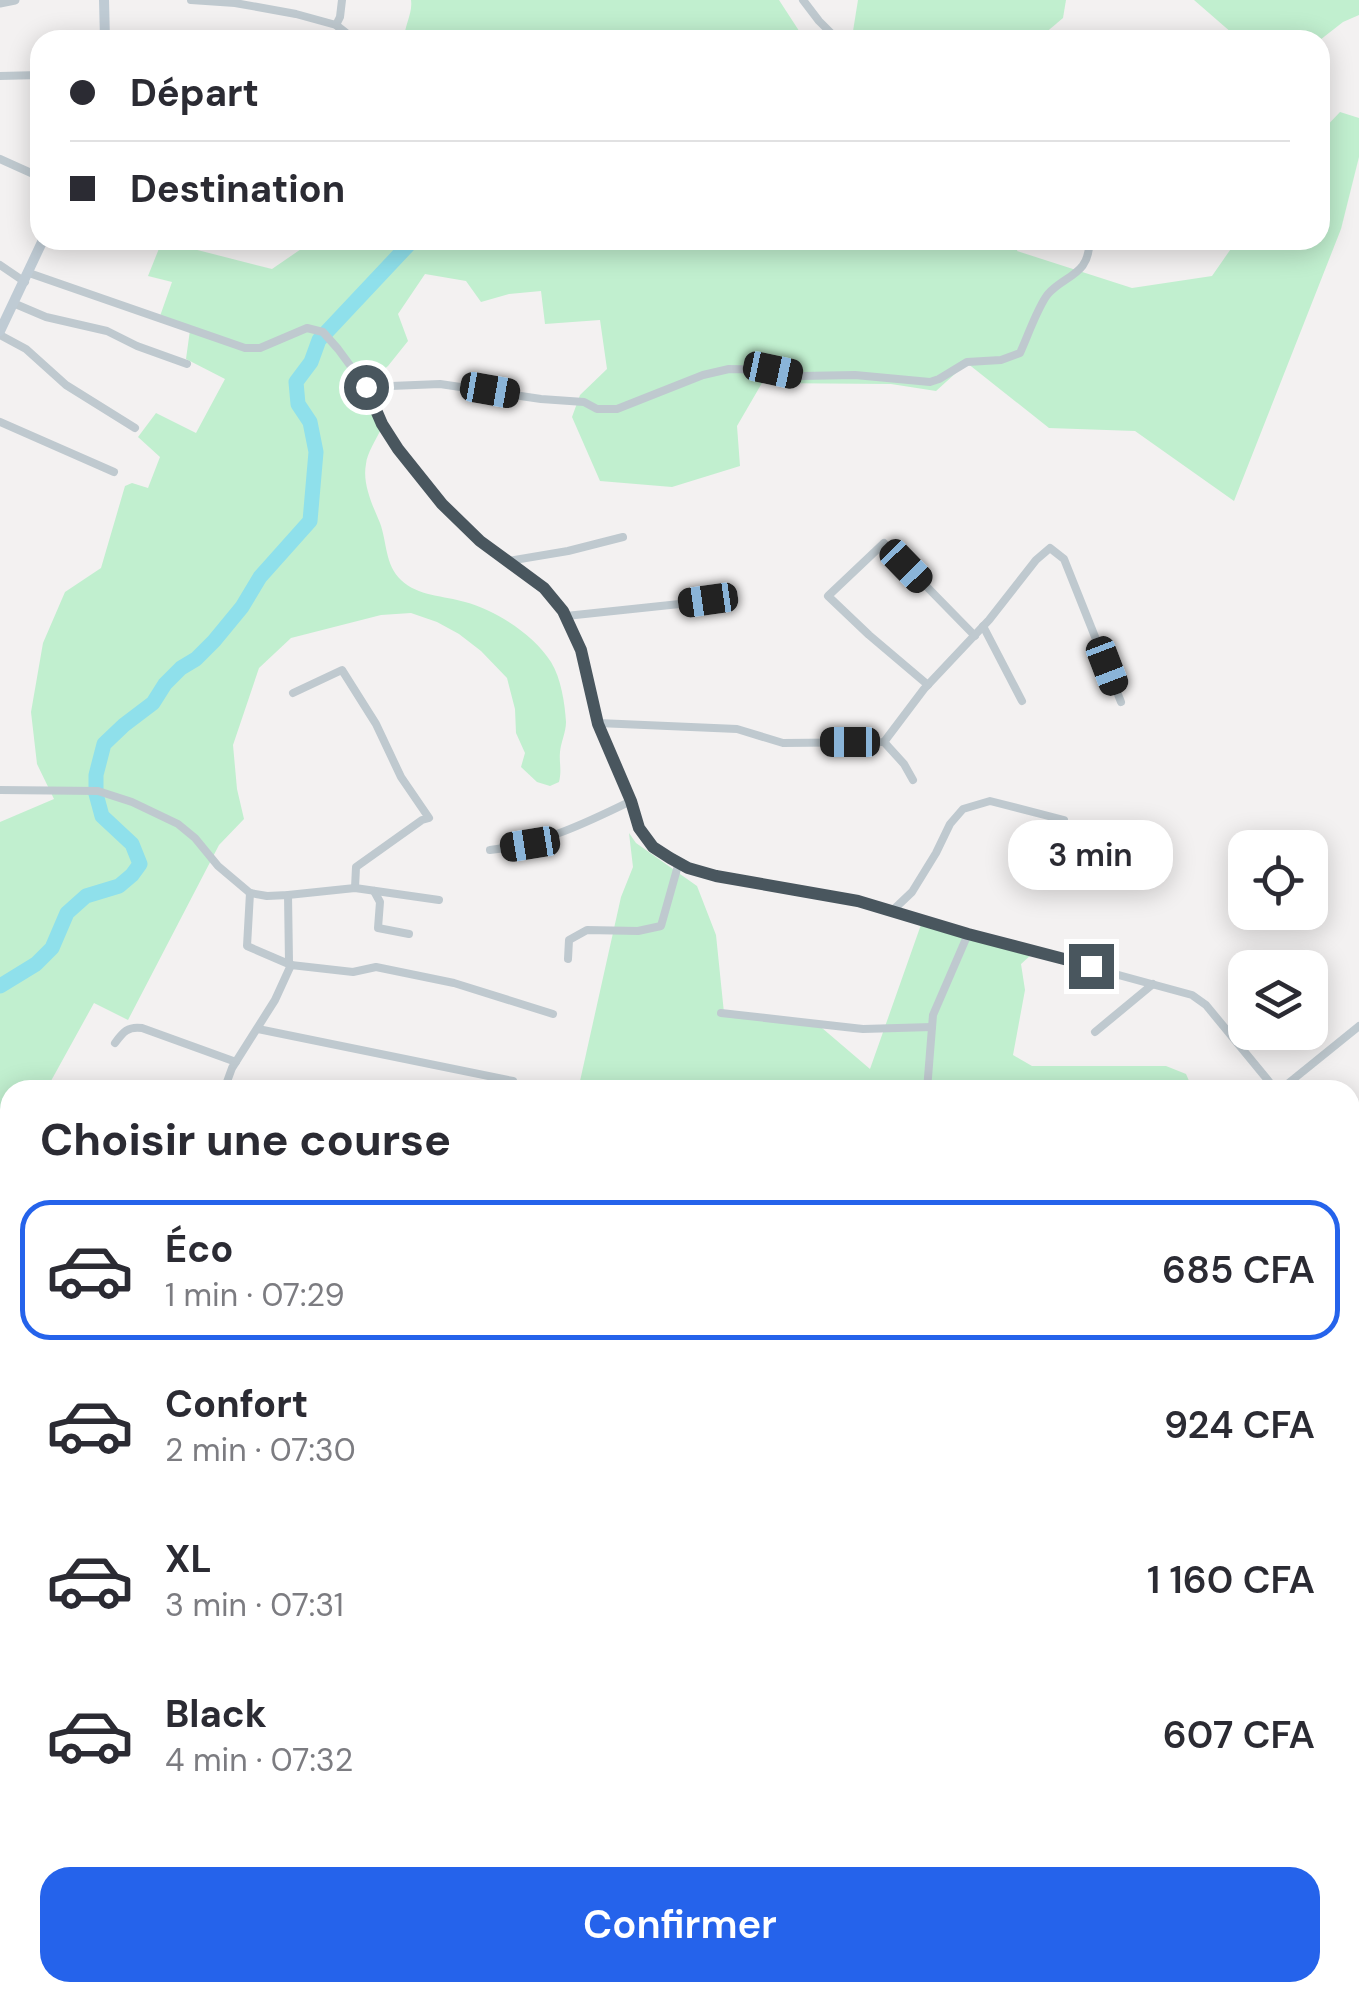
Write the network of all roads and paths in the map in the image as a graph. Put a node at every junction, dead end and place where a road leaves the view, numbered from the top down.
1 (15, 0) edge
2 (104, 0) edge
3 (190, 0) edge
4 (342, 0) edge
5 (803, 0) edge
6 (223, 1) edge
7 (0, 3) edge
8 (336, 25) junction
9 (105, 30) edge
10 (342, 30) edge
11 (828, 30) edge
12 (30, 74) edge
13 (0, 76) edge
14 (0, 159) edge
15 (30, 172) edge
16 (39, 250) edge
17 (1090, 250) edge
18 (0, 265) edge
19 (27, 277) junction
20 (13, 303) junction
21 (0, 333) edge
22 (187, 364) dead end
23 (366, 387) junction
24 (0, 422) edge
25 (134, 428) dead end
26 (114, 472) dead end
27 (623, 537) dead end
28 (508, 561) junction
29 (708, 600) dead end
30 (566, 616) junction
31 (984, 626) junction
32 (975, 636) junction
33 (928, 685) junction
34 (293, 693) dead end
35 (1022, 701) dead end
36 (1121, 702) dead end
37 (598, 724) junction
38 (884, 742) junction
39 (912, 780) dead end
40 (0, 790) edge
41 (631, 801) junction
42 (1064, 820) dead end
43 (490, 850) dead end
44 (679, 862) junction
45 (355, 888) junction
46 (374, 891) junction
47 (250, 893) junction
48 (288, 895) junction
49 (439, 900) dead end
50 (892, 910) junction
51 (409, 934) dead end
52 (968, 934) junction
53 (568, 959) dead end
54 (291, 965) junction
55 (1152, 984) junction
56 (721, 1013) dead end
57 (553, 1014) dead end
58 (1359, 1026) edge
59 (932, 1027) junction
60 (258, 1029) junction
61 (1095, 1032) dead end
62 (115, 1043) dead end
63 (236, 1062) junction
64 (227, 1080) edge
65 (503, 1080) edge
66 (928, 1080) edge
67 (1270, 1080) edge
68 (1291, 1080) edge

1 - 7 street
2 - 9 main road
3 - 6 street
4 - 8 street
5 - 11 street
6 - 8 street
8 - 10 street
12 - 13 street
14 - 15 street
16 - 19 main road
17 - 23 street
18 - 19 street
19 - 20 main road
19 - 23 street
20 - 21 main road
20 - 22 street
21 - 25 street
23 - 28 street
24 - 26 street
27 - 28 street
28 - 30 street
29 - 30 street
30 - 37 street
31 - 32 street
31 - 35 street
31 - 36 street
32 - 33 street
32 - 33 street
33 - 38 street
34 - 45 street
37 - 38 street
37 - 41 street
38 - 39 street
40 - 47 street
41 - 43 street
41 - 44 street
42 - 50 street
44 - 50 street
44 - 53 street
45 - 46 street
45 - 48 street
46 - 49 street
46 - 51 street
47 - 48 street
47 - 54 street
48 - 54 street
50 - 52 street
52 - 55 street
52 - 59 street
54 - 57 street
54 - 60 street
55 - 61 street
55 - 67 street
56 - 59 street
58 - 68 street
59 - 66 street
60 - 63 street
60 - 65 street
62 - 63 street
63 - 64 street

